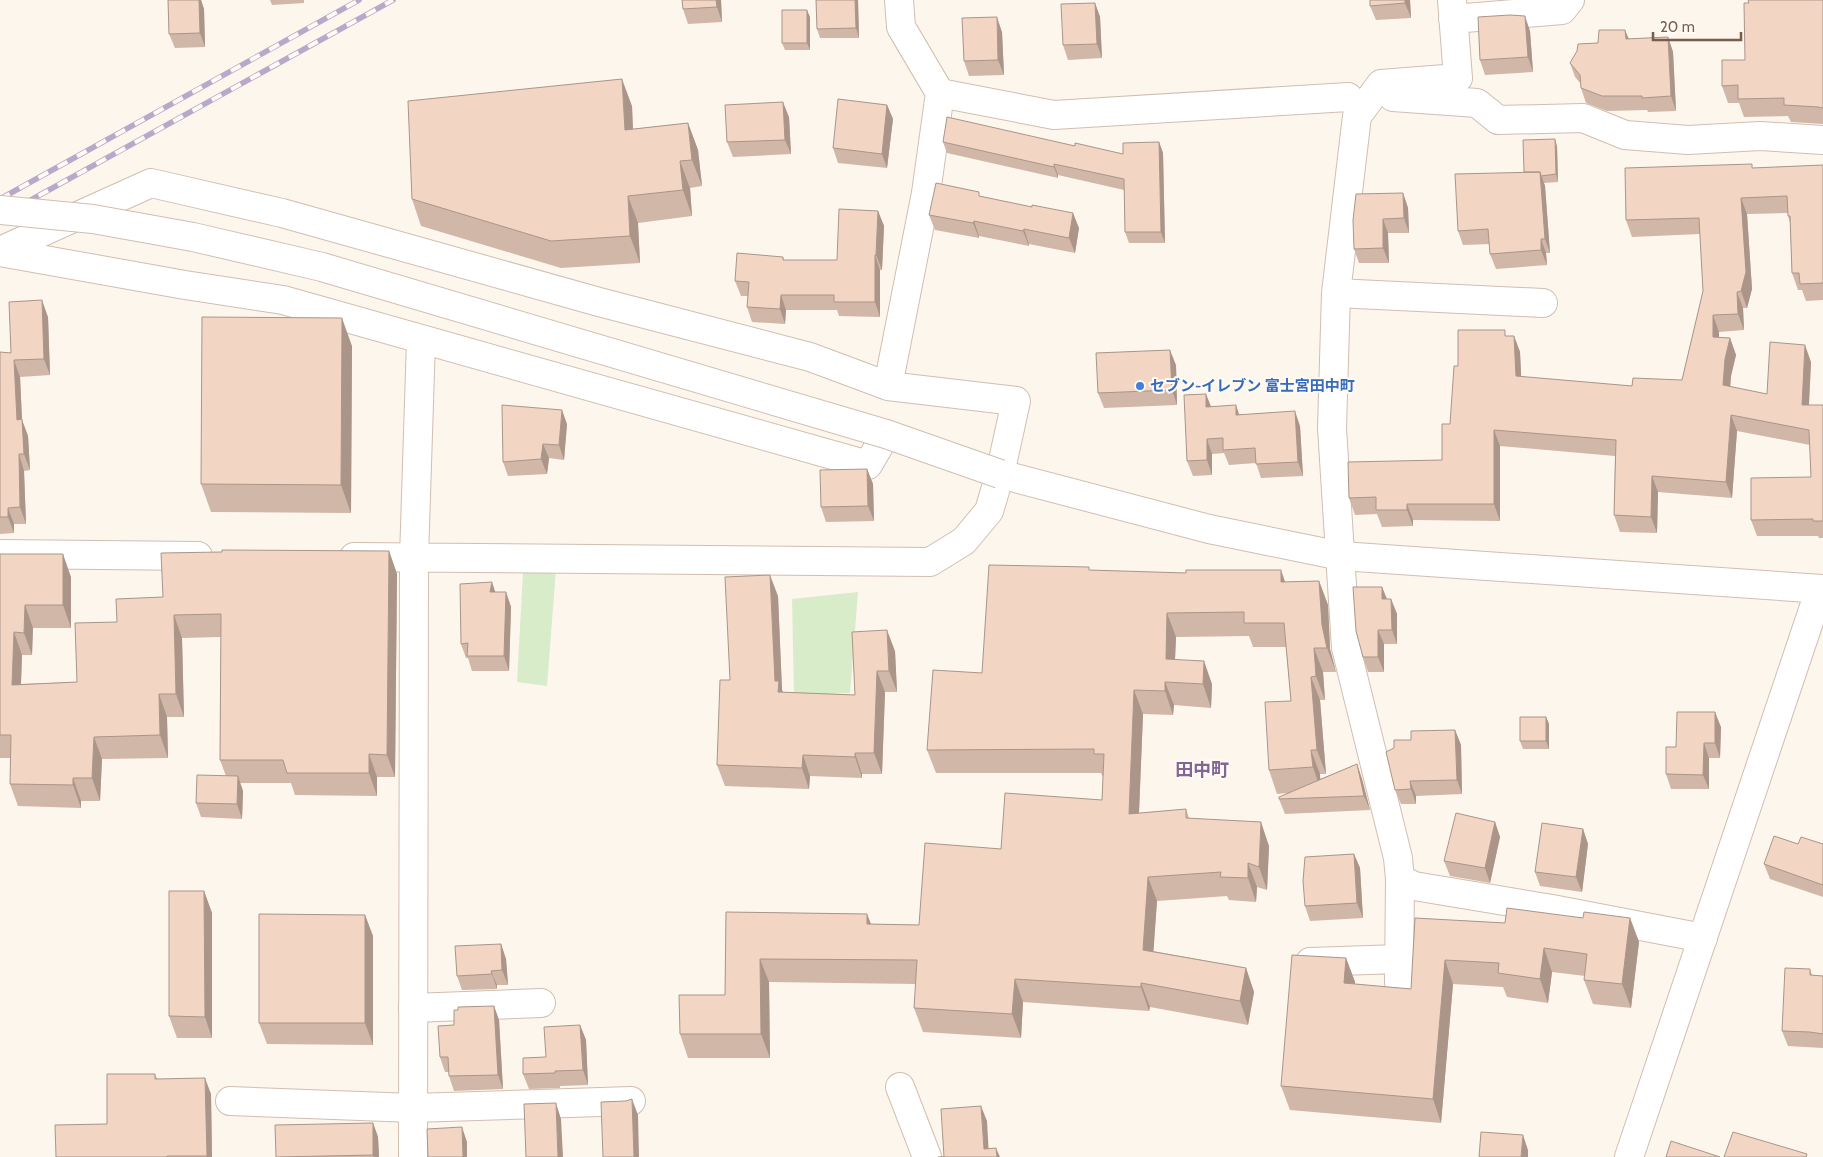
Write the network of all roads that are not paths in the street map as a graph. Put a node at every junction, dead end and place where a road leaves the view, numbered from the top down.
1 (899, 0) edge
2 (1570, 0) edge
3 (1453, 9) edge
4 (940, 93) junction
5 (1348, 97) dead end
6 (1391, 97) dead end
7 (1823, 140) edge
8 (0, 210) edge
9 (0, 252) edge
10 (1336, 293) junction
11 (1543, 303) dead end
12 (421, 340) junction
13 (888, 386) junction
14 (886, 434) junction
15 (1000, 474) junction
16 (0, 554) edge
17 (227, 556) edge
18 (1341, 556) junction
19 (325, 557) edge
20 (414, 558) junction
21 (1822, 589) edge
22 (1400, 879) junction
23 (1703, 938) junction
24 (1296, 963) edge
25 (541, 1002) dead end
26 (413, 1008) junction
27 (900, 1087) dead end
28 (230, 1101) dead end
29 (631, 1101) edge
30 (413, 1108) junction
31 (413, 1157) edge
32 (927, 1157) edge
33 (1629, 1157) edge

1 - 4 street
2 - 3 street
3 - 10 street
4 - 5 street
4 - 13 street
6 - 7 street
8 - 14 street, bridge
9 - 12 street
9 - 13 street
10 - 11 street
10 - 18 street
12 - 14 street
12 - 20 street
13 - 15 street
14 - 15 street, bridge
15 - 18 street
15 - 20 street
16 - 17 street
18 - 21 street
18 - 22 street
19 - 20 street
20 - 26 street
21 - 23 street
22 - 23 street
22 - 24 street
23 - 33 street
25 - 26 street
26 - 30 street
27 - 32 street
28 - 30 street
29 - 30 street
30 - 31 street

